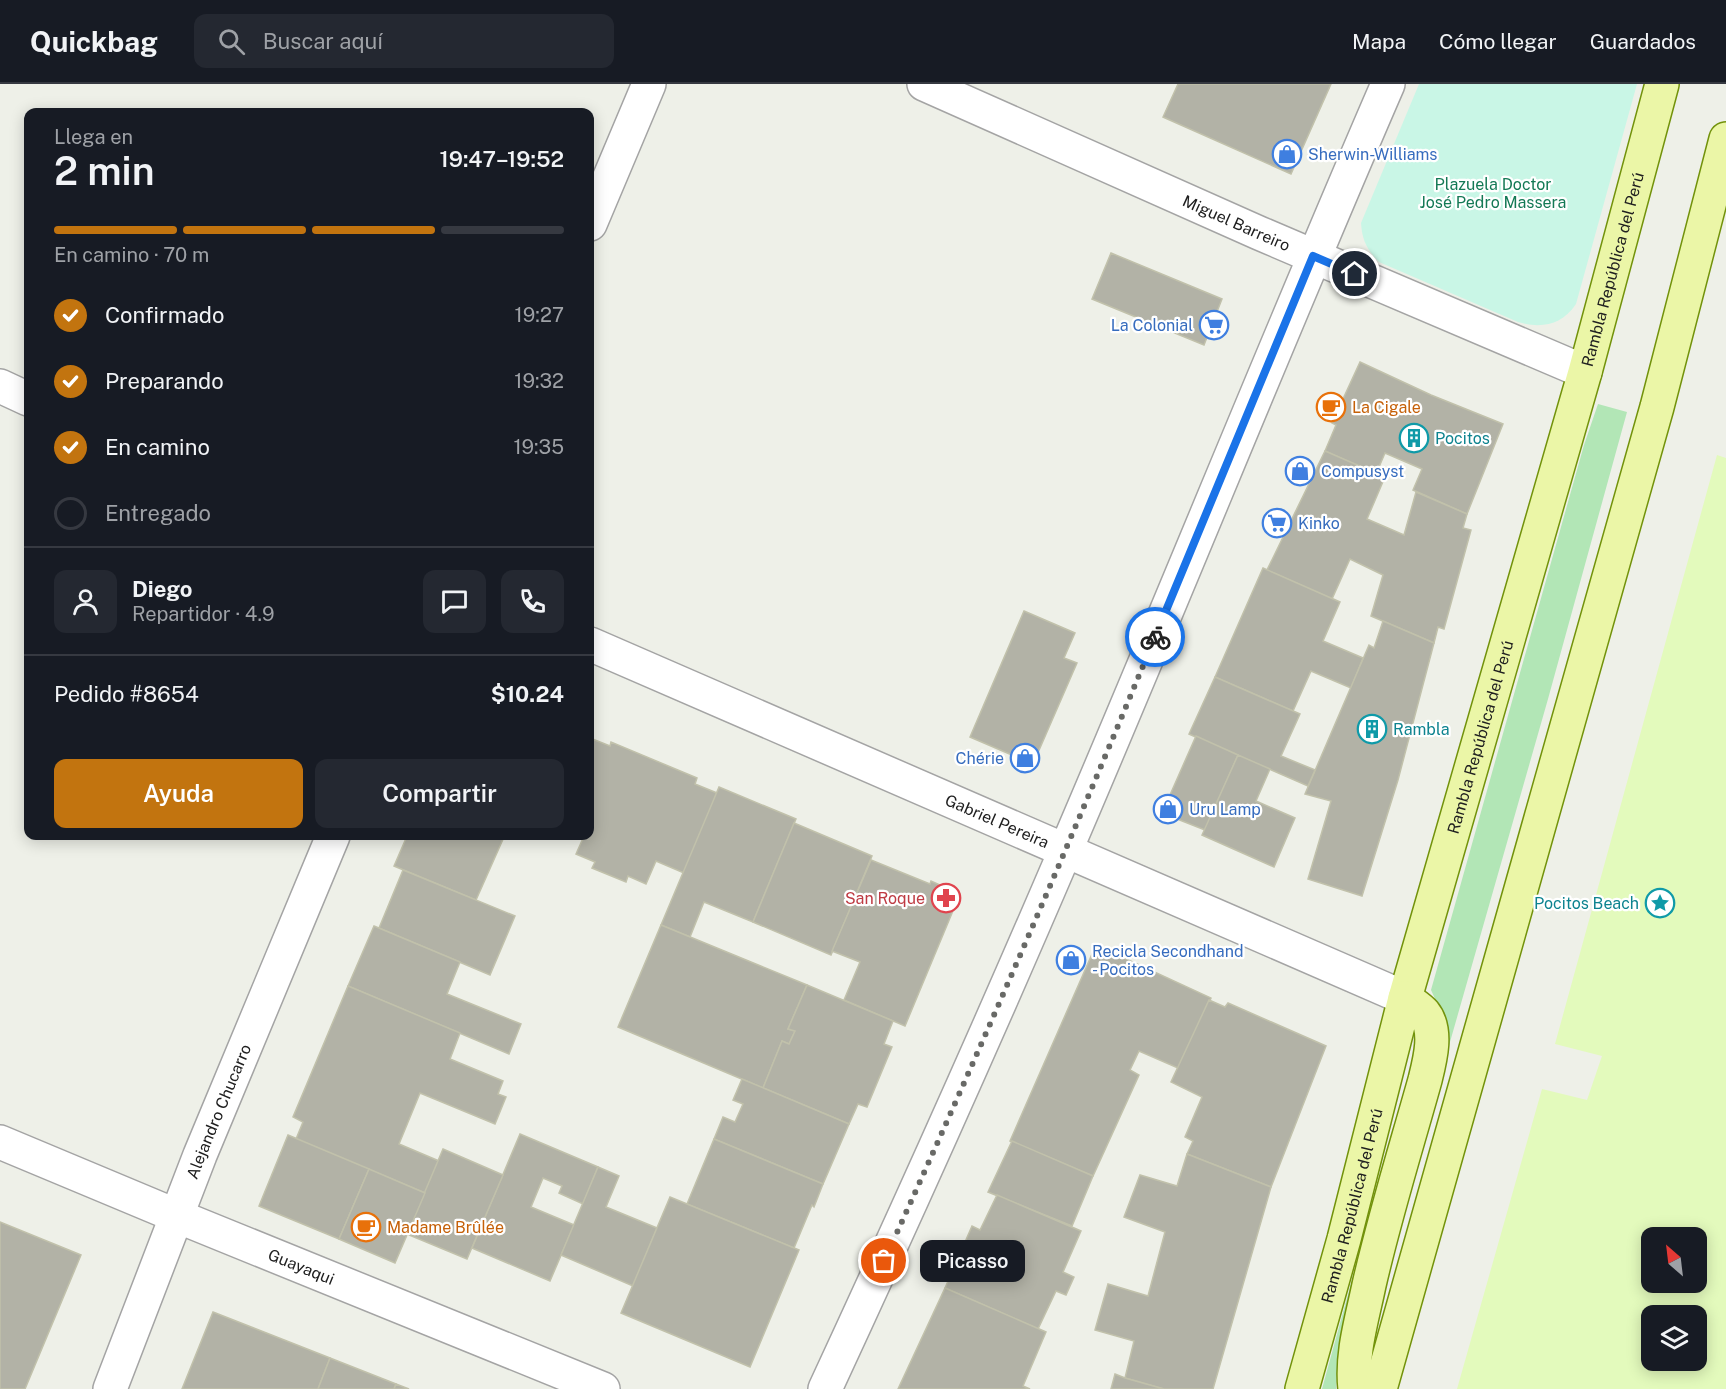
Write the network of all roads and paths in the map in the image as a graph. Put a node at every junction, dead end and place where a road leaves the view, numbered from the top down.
1 (649, 84) edge
2 (924, 84) edge
3 (1388, 84) edge
4 (1662, 84) edge
5 (1726, 138) edge
6 (594, 215) edge
7 (1313, 256) junction
8 (1585, 372) junction
9 (0, 386) edge
10 (24, 397) edge
11 (594, 646) edge
12 (331, 840) edge
13 (1065, 852) junction
14 (1405, 998) junction
15 (0, 1142) edge
16 (177, 1216) junction
17 (110, 1389) edge
18 (603, 1389) edge
19 (825, 1389) edge
20 (1302, 1389) edge
21 (1355, 1389) edge
22 (1380, 1389) edge

1 - 6 street
2 - 7 street, Miguel Barreiro
3 - 7 street
4 - 8 main road, Rambla República del Perú
5 - 22 main road
7 - 8 street, Miguel Barreiro
7 - 13 street
8 - 14 main road, Rambla República del Perú
9 - 10 street
11 - 13 street, Gabriel Pereira
12 - 16 street, Alejandro Chucarro
13 - 14 street, Gabriel Pereira
13 - 19 street
14 - 20 main road, Rambla República del Perú
14 - 21 main road
15 - 16 street, Guayaqui
16 - 17 street, Alejandro Chucarro
16 - 18 street, Guayaqui

